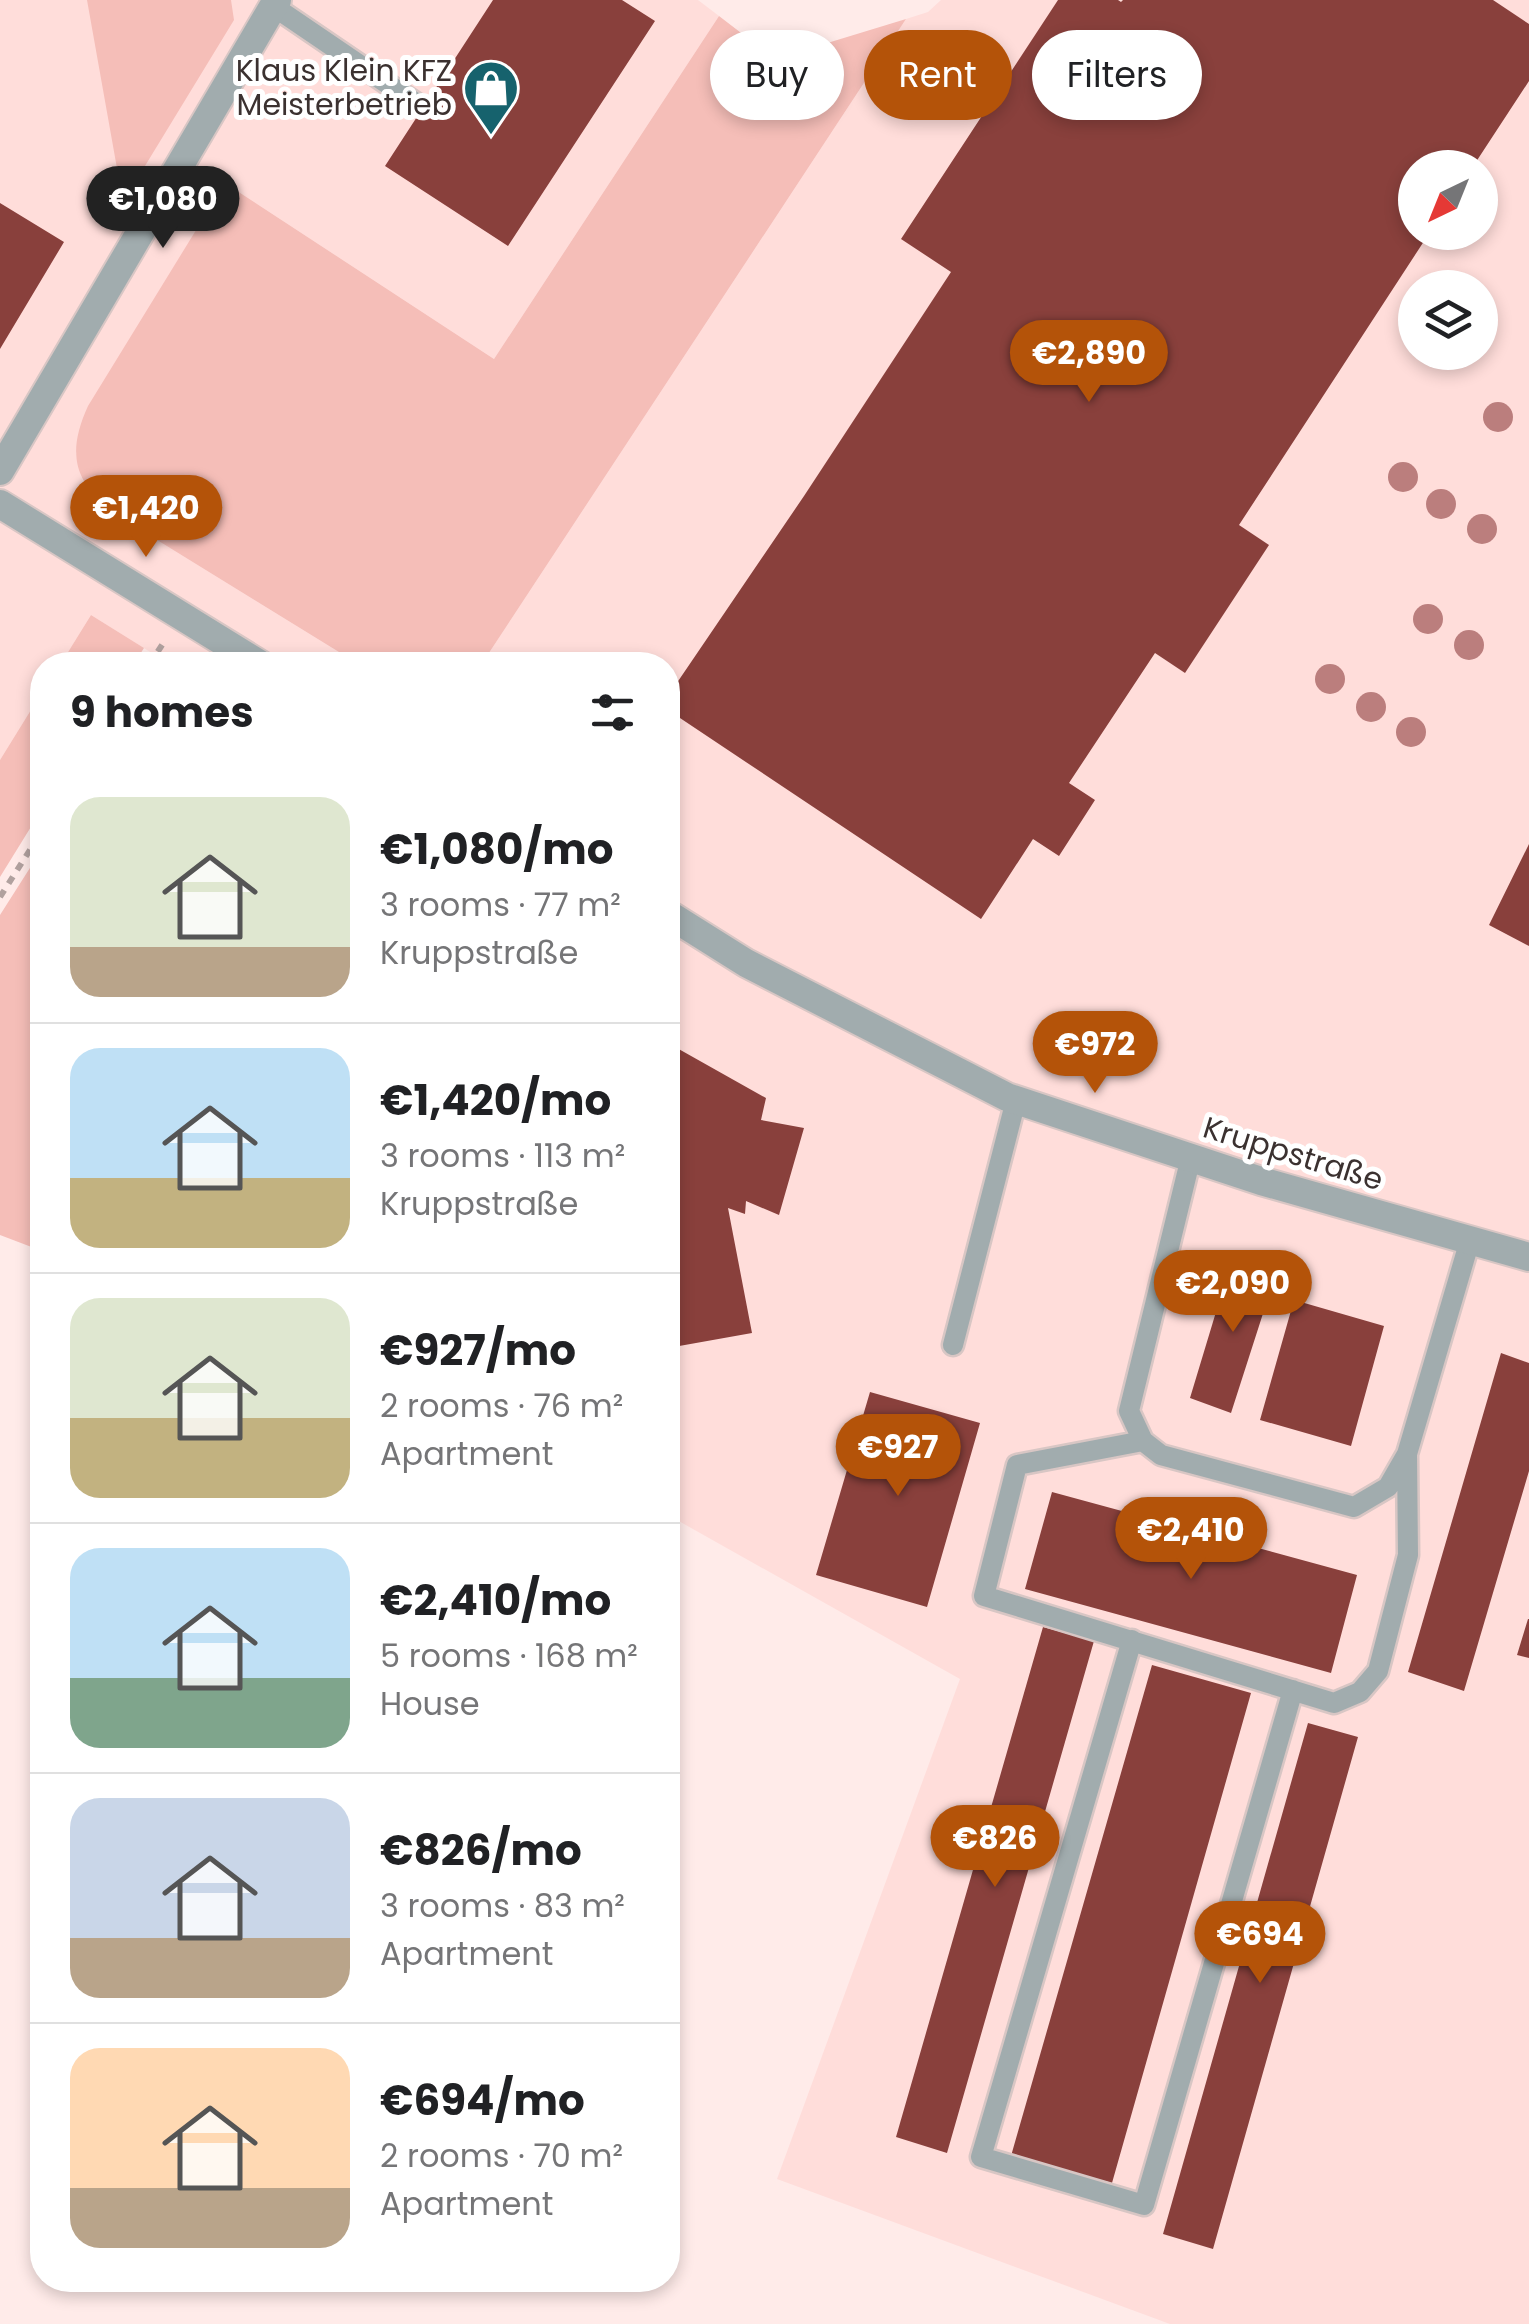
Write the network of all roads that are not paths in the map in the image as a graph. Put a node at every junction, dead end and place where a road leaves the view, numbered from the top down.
1 (275, 3) edge
2 (422, 108) dead end
3 (0, 472) edge
4 (0, 504) edge
5 (240, 652) edge
6 (680, 922) edge
7 (1016, 1100) junction
8 (1191, 1158) junction
9 (1470, 1240) junction
10 (1529, 1257) edge
11 (953, 1345) dead end
12 (1143, 1441) junction
13 (1407, 1454) junction
14 (1132, 1640) junction
15 (1293, 1690) junction

1 - 2 lane
1 - 3 street
4 - 5 street
6 - 7 street, Kruppstraße
7 - 8 street, Kruppstraße
7 - 11 lane
8 - 9 street, Kruppstraße
8 - 12 lane
9 - 10 street, Kruppstraße
9 - 13 lane
12 - 13 lane
12 - 14 lane
13 - 15 lane
14 - 15 lane
14 - 15 lane

